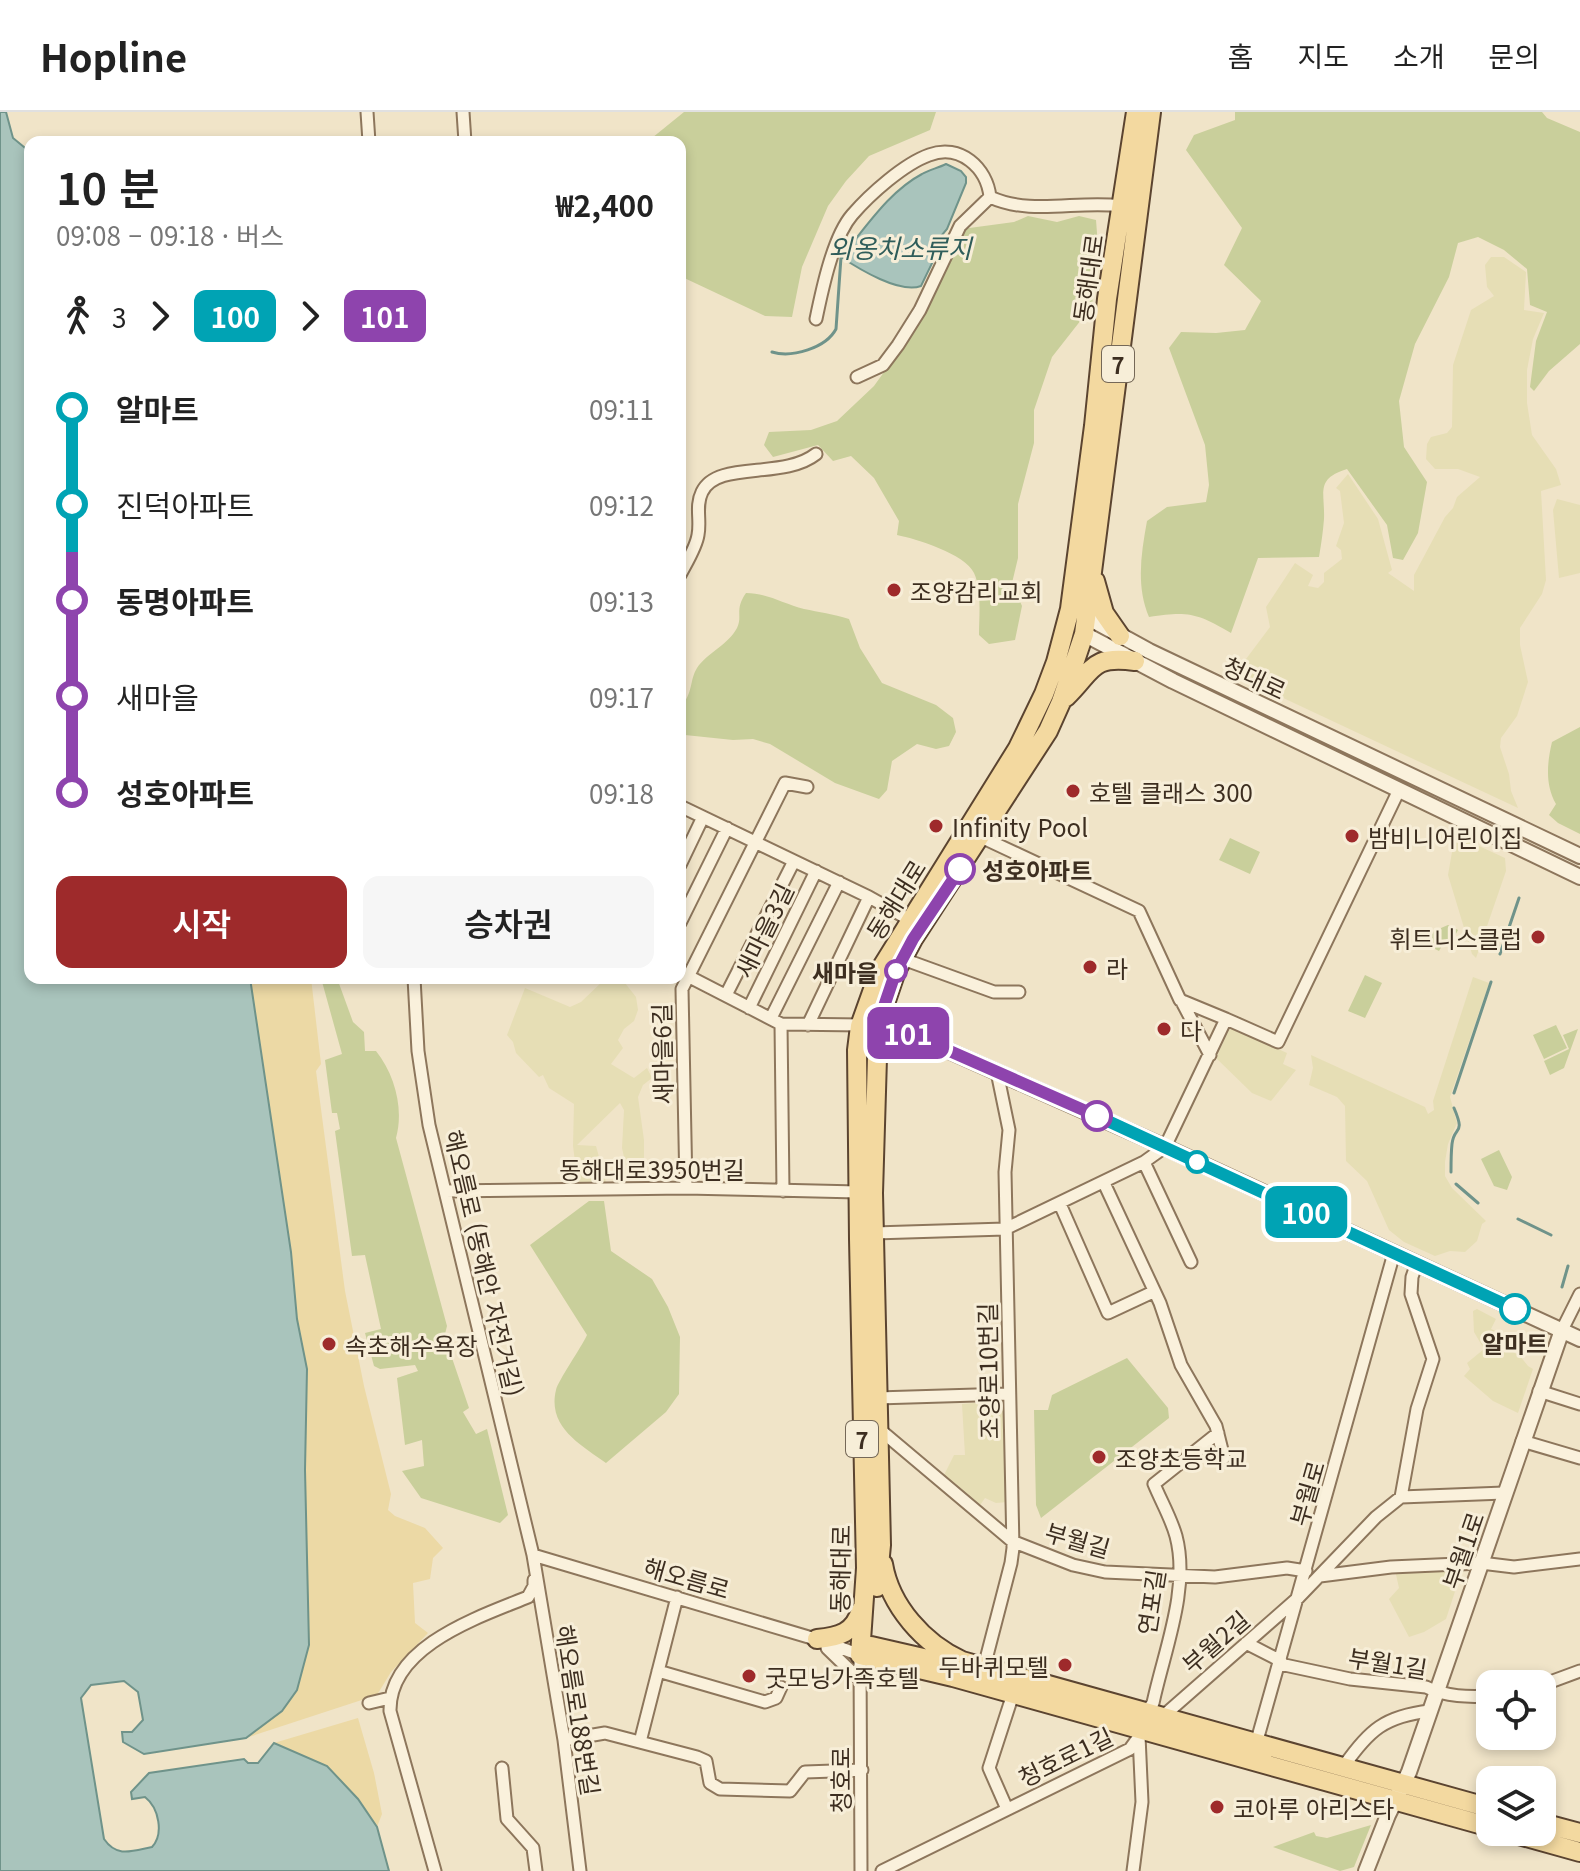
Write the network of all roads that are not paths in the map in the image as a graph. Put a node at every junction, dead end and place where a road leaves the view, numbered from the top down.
1 (367, 112) edge
2 (463, 112) edge
3 (1136, 112) edge
4 (1151, 112) edge
5 (369, 136) edge
6 (465, 136) edge
7 (990, 197) junction
8 (1121, 206) junction
9 (816, 319) dead end
10 (857, 377) dead end
11 (816, 454) dead end
12 (686, 562) edge
13 (1093, 572) junction
14 (1077, 621) junction
15 (1120, 636) junction
16 (1135, 661) junction
17 (1217, 683) junction
18 (1212, 699) junction
19 (1061, 702) junction
20 (1407, 774) junction
21 (807, 787) dead end
22 (1399, 790) junction
23 (686, 809) edge
24 (703, 817) junction
25 (727, 828) junction
26 (981, 837) junction
27 (756, 841) junction
28 (686, 852) edge
29 (1580, 856) edge
30 (794, 861) junction
31 (816, 871) junction
32 (1580, 877) edge
33 (839, 882) junction
34 (869, 897) junction
35 (686, 911) edge
36 (910, 920) junction
37 (903, 959) junction
38 (686, 970) edge
39 (686, 975) edge
40 (414, 984) edge
41 (683, 984) edge
42 (1019, 992) dead end
43 (726, 995) junction
44 (1180, 1000) junction
45 (749, 1008) junction
46 (1226, 1019) junction
47 (776, 1021) junction
48 (808, 1025) junction
49 (869, 1025) junction
50 (1210, 1055) junction
51 (997, 1072) junction
52 (1165, 1147) junction
53 (1144, 1162) junction
54 (1104, 1183) junction
55 (686, 1188) junction
56 (445, 1191) junction
57 (783, 1191) junction
58 (858, 1192) junction
59 (1060, 1204) junction
60 (1005, 1229) junction
61 (866, 1234) junction
62 (1394, 1253) junction
63 (1191, 1262) dead end
64 (1417, 1263) junction
65 (1153, 1292) junction
66 (1580, 1294) edge
67 (1562, 1330) junction
68 (1580, 1339) edge
69 (1539, 1391) junction
70 (1009, 1394) junction
71 (877, 1398) junction
72 (1580, 1404) edge
73 (879, 1429) junction
74 (1218, 1433) junction
75 (1522, 1441) junction
76 (1224, 1458) dead end
77 (1580, 1458) edge
78 (1504, 1493) junction
79 (1401, 1497) junction
80 (1012, 1541) junction
81 (881, 1545) junction
82 (533, 1555) junction
83 (1580, 1559) edge
84 (1481, 1563) junction
85 (1306, 1571) junction
86 (1181, 1576) junction
87 (1320, 1576) junction
88 (677, 1597) junction
89 (1299, 1597) junction
90 (865, 1600) junction
91 (822, 1641) junction
92 (1246, 1643) junction
93 (866, 1651) junction
94 (1280, 1663) junction
95 (984, 1667) junction
96 (658, 1671) junction
97 (1580, 1671) edge
98 (1556, 1680) edge
99 (1032, 1681) junction
100 (860, 1684) junction
101 (781, 1687) dead end
102 (1437, 1692) junction
103 (1013, 1694) junction
104 (1476, 1697) edge
105 (390, 1698) junction
106 (369, 1703) dead end
107 (1430, 1711) junction
108 (1146, 1725) junction
109 (564, 1740) junction
110 (640, 1742) junction
111 (1256, 1744) junction
112 (1344, 1766) junction
113 (502, 1768) dead end
114 (862, 1770) junction
115 (1400, 1792) junction
116 (1476, 1806) edge
117 (1007, 1809) junction
118 (1476, 1822) edge
119 (1556, 1826) edge
120 (1580, 1832) edge
121 (1556, 1845) edge
122 (1580, 1852) edge
123 (435, 1871) edge
124 (536, 1871) edge
125 (580, 1871) edge
126 (861, 1871) edge
127 (882, 1871) edge
128 (1133, 1871) edge
129 (1366, 1871) edge

1 - 5 street
2 - 6 street
3 - 8 main road, 동해대로 / 7
4 - 13 main road, 동해대로 / 7
7 - 8 street
7 - 9 street
7 - 10 street
8 - 14 main road, 동해대로 / 7
11 - 12 street
13 - 14 main road, 동해대로 / 7
13 - 15 main road
14 - 15 street, 청대로
14 - 16 street, 청대로
14 - 19 main road, 동해대로 / 7
14 - 36 main road, 동해대로 / 7
15 - 17 street, 청대로
16 - 18 street, 청대로
16 - 19 main road
17 - 18 street
17 - 20 street, 청대로
18 - 22 street, 청대로
19 - 26 main road, 동해대로 / 7
20 - 22 street
20 - 29 street, 청대로
21 - 27 street, 새마을6길
22 - 32 street, 청대로
22 - 46 street
23 - 24 street
24 - 25 street
24 - 28 street
25 - 27 street
25 - 35 street
26 - 37 main road, 동해대로 / 7
26 - 44 street
27 - 30 street
27 - 38 street, 새마을6길
30 - 31 street
30 - 43 street
31 - 33 street
31 - 45 street, 새마을3길
33 - 34 street
33 - 47 street
34 - 36 street
34 - 48 street
36 - 49 main road, 동해대로 / 7
37 - 42 street
37 - 49 main road, 동해대로 / 7
39 - 43 street
40 - 56 street, 해오름로 (동해안 자전거길)
41 - 55 street, 새마을6길
43 - 45 street
44 - 46 street
44 - 50 street
45 - 47 street
46 - 50 street
47 - 48 street
47 - 57 street
48 - 49 street
49 - 51 street
49 - 58 main road, 동해대로 / 7
49 - 61 main road, 동해대로 / 7
50 - 52 street
51 - 52 street
51 - 60 street, 조양로10번길
52 - 53 street
52 - 62 street
53 - 54 street
53 - 63 street
54 - 59 street
54 - 65 street
55 - 56 street, 동해대로3950번길
55 - 57 street, 동해대로3950번길
56 - 82 street, 해오름로 (동해안 자전거길)
57 - 58 street, 동해대로3950번길
58 - 61 main road, 동해대로 / 7
59 - 60 street
59 - 65 street
60 - 61 street
60 - 70 street, 조양로10번길
61 - 71 main road, 동해대로 / 7
61 - 90 main road, 동해대로 / 7
62 - 64 street
62 - 85 street, 부월로
64 - 67 street
64 - 79 street
65 - 74 street
66 - 67 street
67 - 68 street
67 - 69 street, 부월1로
69 - 72 street
69 - 75 street, 부월1로
70 - 71 street
70 - 80 street, 조양로10번길
71 - 73 main road, 동해대로 / 7
73 - 80 street, 부월길
73 - 81 main road, 동해대로 / 7
74 - 76 street
74 - 86 street, 연포길
75 - 77 street
75 - 78 street, 부월1로
78 - 79 street
78 - 84 street, 부월1로
79 - 87 street, 부월2길
80 - 86 street, 부월길
80 - 95 street, 조양로10번길
81 - 93 main road, 동해대로 / 7
81 - 95 main road, 동해대로 / 7
82 - 88 street, 해오름로
82 - 105 street
82 - 109 street, 해오름로188번길
83 - 84 street
84 - 87 street
84 - 102 street, 부월1로
85 - 86 street, 부월길
85 - 89 street, 부월로
86 - 108 street, 연포길
87 - 89 street, 부월2길
88 - 91 street, 해오름로
88 - 96 street
89 - 92 street, 부월2길
89 - 94 street, 부월로
90 - 91 main road
90 - 93 main road, 동해대로 / 7
91 - 93 street, 해오름로
91 - 100 street
92 - 94 street, 부월1길
92 - 108 street, 부월2길
93 - 99 main road, 동해대로 / 7
93 - 100 street, 청호로
93 - 103 main road, 동해대로 / 7
94 - 102 street, 부월1길
94 - 111 street, 부월로
95 - 99 main road, 동해대로 / 7
96 - 101 street
96 - 110 street
97 - 98 street
99 - 108 main road, 동해대로 / 7
100 - 114 street, 청호로
102 - 104 street, 부월1길
102 - 107 street, 부월1로
103 - 108 main road, 동해대로 / 7
103 - 117 street, 청호로1길
105 - 106 street
105 - 123 street
107 - 112 street, 부월1길
107 - 115 street, 부월1로
108 - 111 main road, 동해대로 / 7
108 - 115 main road, 동해대로 / 7
108 - 117 street, 청호로1길
108 - 128 street
109 - 110 street
109 - 125 street, 해오름로188번길
110 - 114 street
111 - 112 main road, 동해대로 / 7
112 - 115 main road, 동해대로 / 7
113 - 124 street
114 - 126 street, 청호로
115 - 116 main road, 동해대로 / 7
115 - 118 main road, 동해대로 / 7
115 - 129 street, 부월1로
117 - 127 street, 청호로1길
119 - 120 main road
121 - 122 main road

